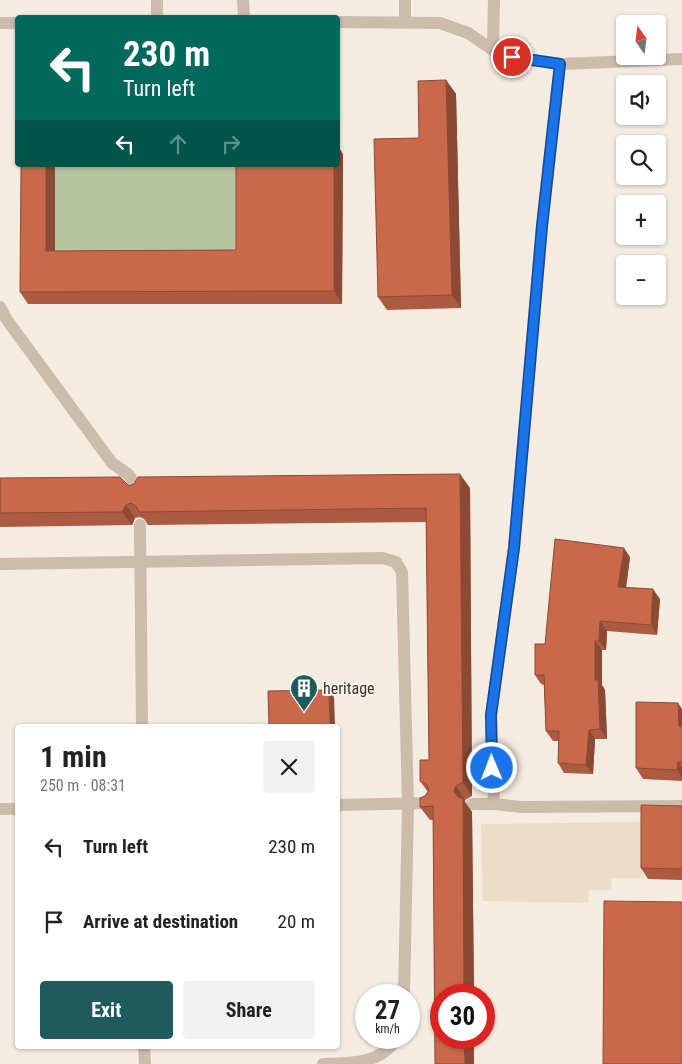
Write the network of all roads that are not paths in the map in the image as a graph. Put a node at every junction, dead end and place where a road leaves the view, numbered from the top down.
1 (157, 0) edge
2 (243, 0) edge
3 (405, 0) edge
4 (494, 0) edge
5 (158, 15) edge
6 (244, 15) edge
7 (405, 21) junction
8 (340, 22) edge
9 (0, 23) edge
10 (15, 23) edge
11 (494, 50) junction
12 (682, 59) edge
13 (560, 64) junction
14 (0, 307) edge
15 (139, 491) edge
16 (140, 525) edge
17 (141, 563) junction
18 (0, 564) edge
19 (142, 724) edge
20 (430, 803) edge
21 (472, 804) dead end
22 (494, 804) junction
23 (340, 805) edge
24 (408, 805) junction
25 (682, 806) edge
26 (0, 809) edge
27 (15, 809) edge
28 (404, 984) edge
29 (144, 1049) edge
30 (391, 1049) edge
31 (144, 1064) edge
32 (323, 1064) edge

1 - 5 street
2 - 6 street
3 - 7 street
4 - 11 street
7 - 8 street
7 - 11 street
9 - 10 street
11 - 13 street
12 - 13 street
13 - 22 street
14 - 15 street
16 - 17 street
17 - 18 street
17 - 19 street
17 - 24 street
20 - 24 street
21 - 22 street
22 - 25 street
23 - 24 street
24 - 28 street
26 - 27 street
29 - 31 street
30 - 32 street

